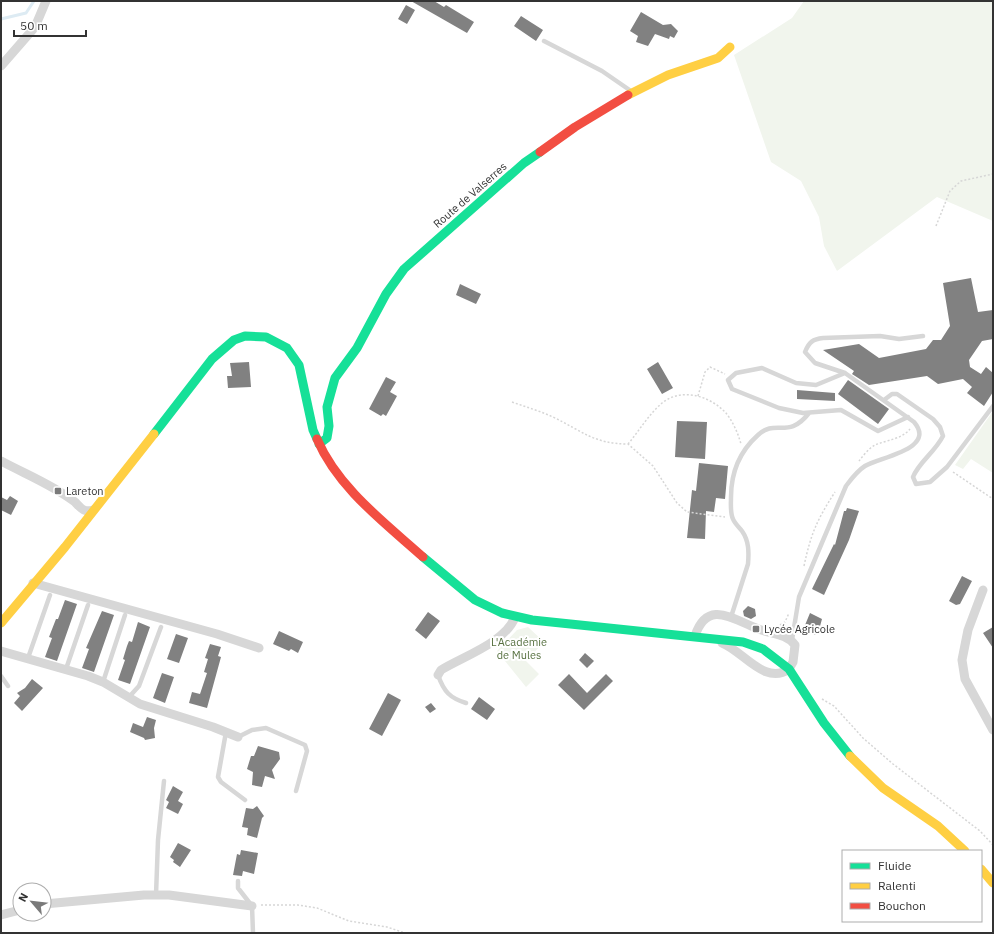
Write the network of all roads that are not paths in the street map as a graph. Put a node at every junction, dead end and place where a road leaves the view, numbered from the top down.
1 (46, 1) edge
2 (544, 41) dead end
3 (730, 47) dead end
4 (1, 66) edge
5 (632, 92) junction
6 (923, 336) dead end
7 (845, 373) junction
8 (884, 400) junction
9 (993, 406) edge
10 (809, 413) junction
11 (908, 417) junction
12 (159, 425) junction
13 (319, 444) junction
14 (1, 461) edge
15 (83, 510) junction
16 (93, 510) junction
17 (65, 547) junction
18 (33, 583) junction
19 (983, 590) dead end
20 (50, 595) dead end
21 (88, 605) dead end
22 (125, 615) dead end
23 (515, 616) junction
24 (731, 617) junction
25 (1, 623) edge
26 (161, 627) dead end
27 (695, 636) junction
28 (708, 638) junction
29 (792, 640) junction
30 (259, 648) dead end
31 (1, 651) edge
32 (28, 658) junction
33 (66, 669) junction
34 (789, 669) junction
35 (438, 675) joint
36 (1, 676) edge
37 (103, 682) junction
38 (8, 686) dead end
39 (129, 697) junction
40 (466, 703) dead end
41 (993, 730) edge
42 (226, 732) junction
43 (238, 737) joint
44 (164, 781) dead end
45 (296, 791) dead end
46 (245, 800) dead end
47 (964, 850) edge
48 (982, 870) edge
49 (238, 881) dead end
50 (993, 882) edge
51 (156, 895) junction
52 (52, 903) edge
53 (252, 906) junction
54 (12, 912) edge
55 (1, 915) edge
56 (254, 933) edge

1 - 4 street
2 - 5 lane
3 - 5 street, Route de Valserres
5 - 13 street, Route de Valserres
6 - 7 lane
7 - 8 lane
7 - 10 lane
8 - 9 lane
8 - 11 lane
10 - 11 lane
10 - 24 lane
11 - 29 lane
12 - 13 street
12 - 15 street
12 - 16 street
13 - 23 street
14 - 15 street
15 - 16 street
15 - 17 street
15 - 18 street
16 - 17 street
17 - 18 street
18 - 25 street
18 - 30 street
19 - 41 street
20 - 32 lane
21 - 33 lane
22 - 37 lane
23 - 27 street
23 - 35 street
24 - 27 street
24 - 29 street
26 - 39 lane
27 - 28 street
28 - 34 street
28 - 34 street
29 - 34 street
31 - 32 street
32 - 33 street
33 - 37 street
34 - 47 street
35 - 40 lane
36 - 38 lane
37 - 39 street
39 - 42 street
42 - 43 street
42 - 46 lane
43 - 45 lane
44 - 51 lane
48 - 50 street
49 - 53 lane
51 - 52 street
51 - 53 street
53 - 56 lane
54 - 55 street

